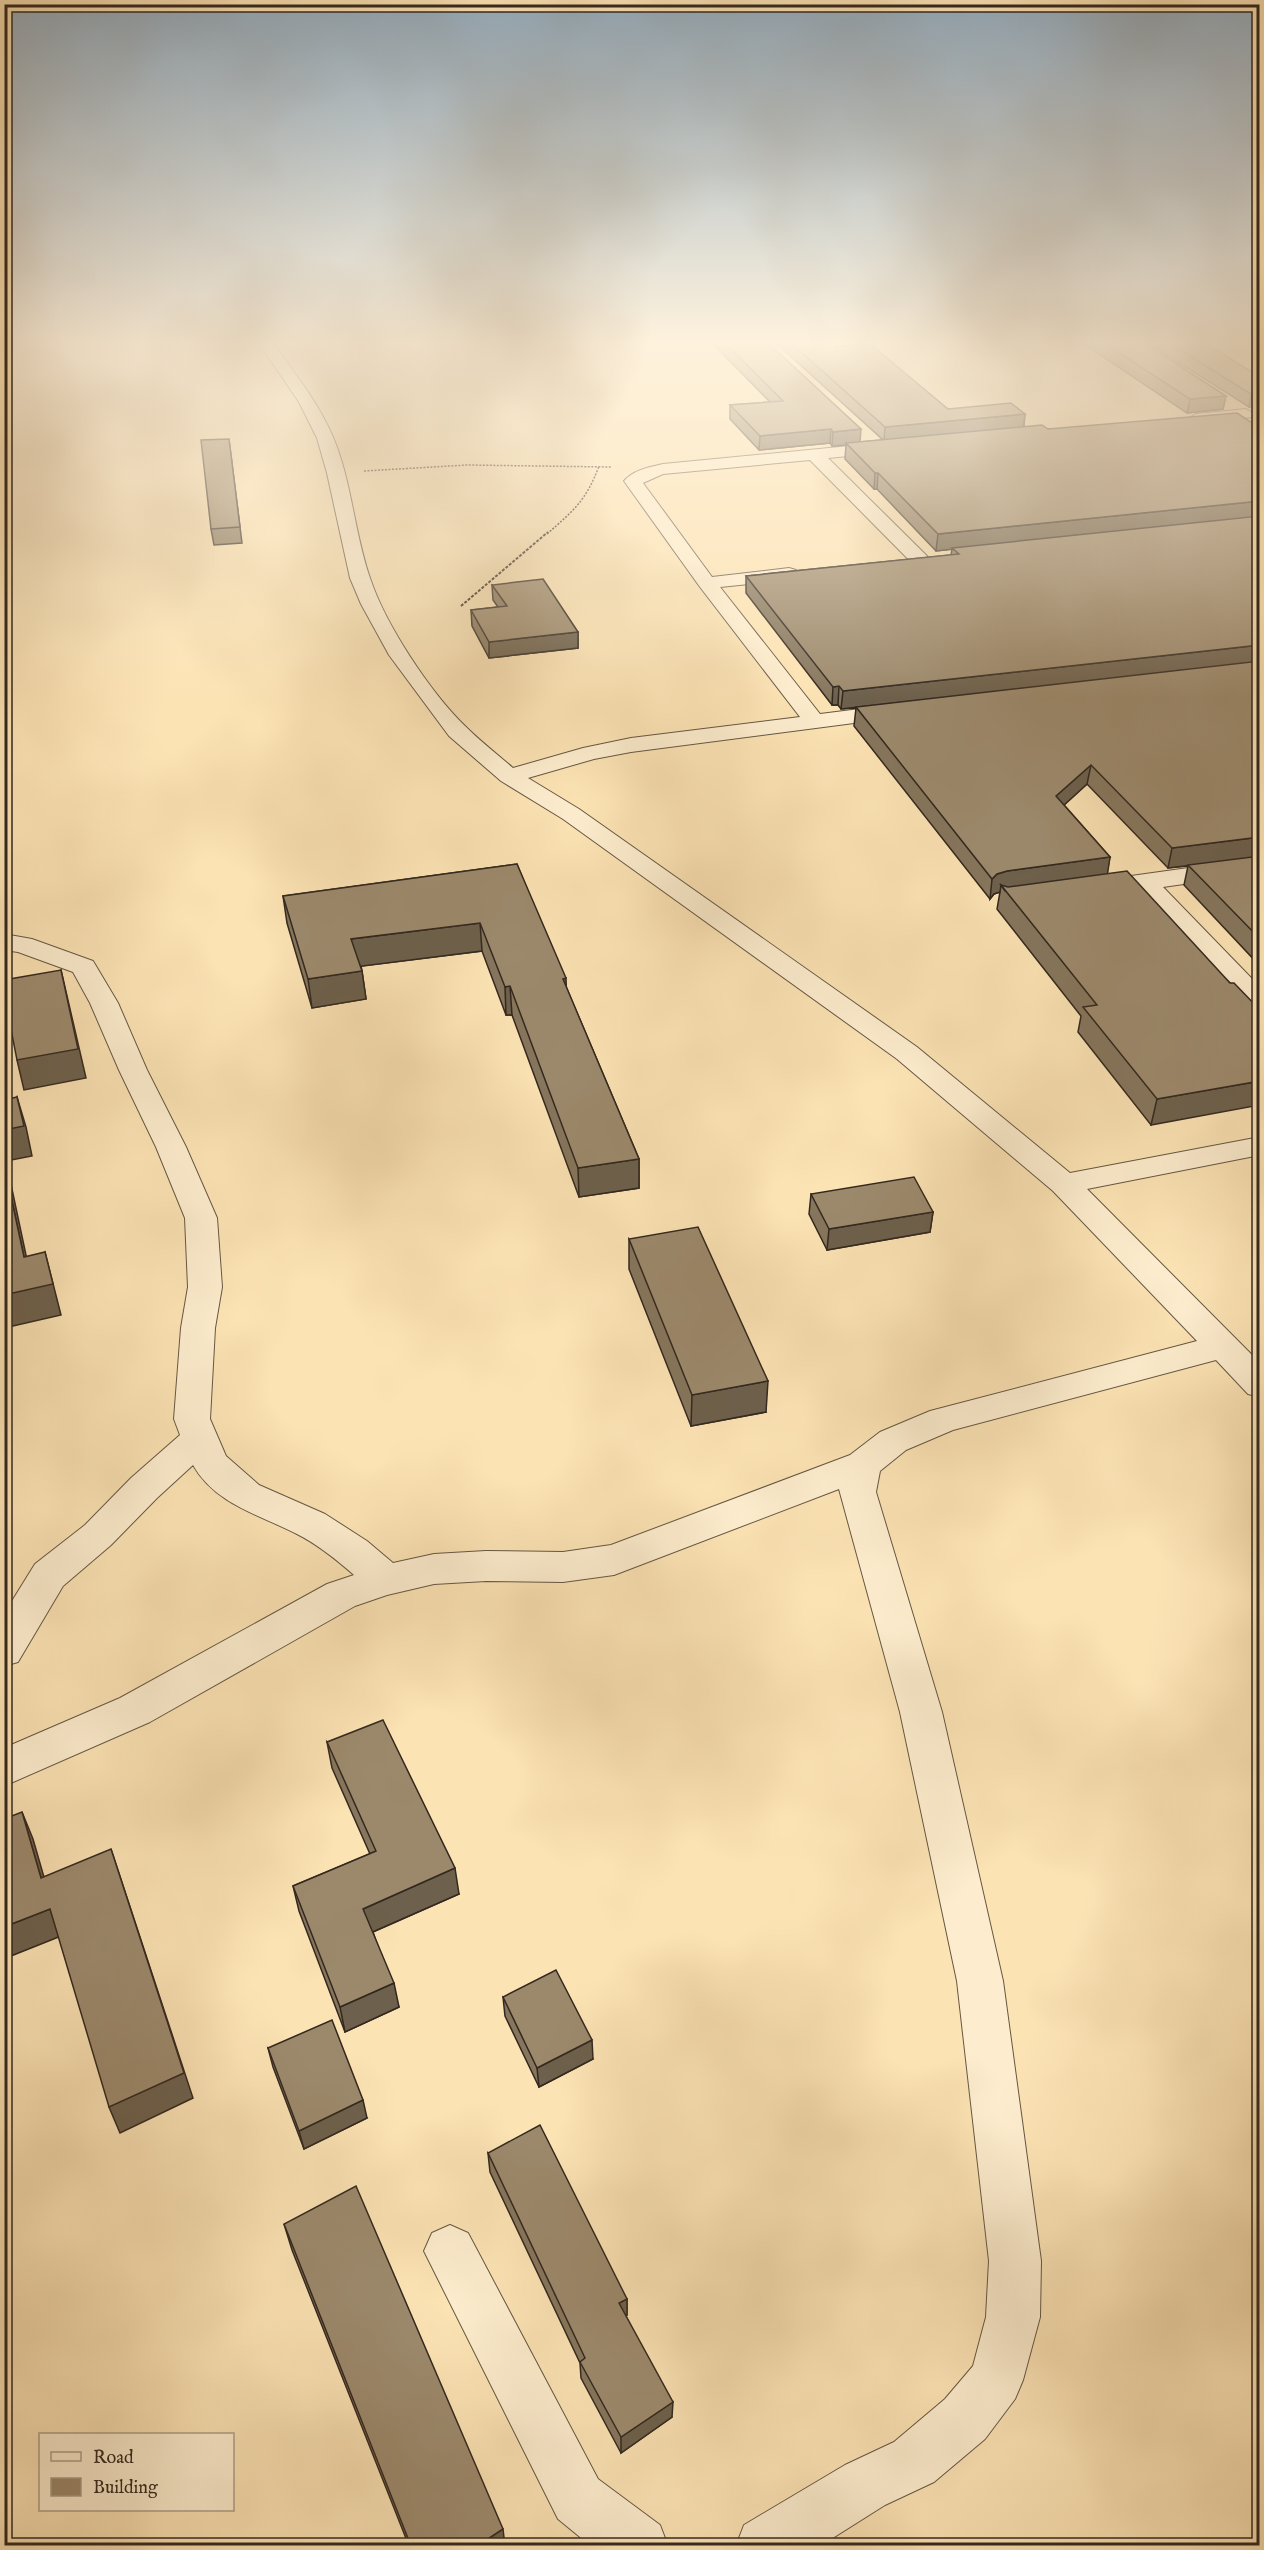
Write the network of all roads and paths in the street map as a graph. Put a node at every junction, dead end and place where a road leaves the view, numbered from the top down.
1 (332, 461) edge
2 (749, 461) edge
3 (820, 461) edge
4 (599, 465) junction
5 (336, 473) junction
6 (640, 477) junction
7 (943, 558) edge
8 (920, 560) junction
9 (896, 563) edge
10 (802, 573) edge
11 (707, 583) junction
12 (461, 606) dead end
13 (920, 709) edge
14 (814, 721) junction
15 (509, 776) junction
16 (1260, 865) edge
17 (1144, 882) junction
18 (1074, 891) edge
19 (4, 942) edge
20 (1260, 1004) edge
21 (1260, 1146) edge
22 (1064, 1184) junction
23 (1221, 1347) junction
24 (1260, 1386) edge
25 (200, 1438) junction
26 (863, 1465) junction
27 (386, 1580) junction
28 (4, 1650) edge
29 (4, 1768) edge
30 (450, 2251) dead end
31 (639, 2546) edge
32 (765, 2546) edge

1 - 5 lane
2 - 6 lane
3 - 8 lane
4 - 5 path
4 - 6 path
4 - 12 path
5 - 15 lane
6 - 11 lane
7 - 8 lane
8 - 9 lane
10 - 11 lane
11 - 14 lane
13 - 14 lane
14 - 15 lane
15 - 22 lane
16 - 17 lane
17 - 18 lane
17 - 20 lane
19 - 25 lane
21 - 22 lane
22 - 23 lane
23 - 24 lane
23 - 26 lane
25 - 27 lane
25 - 28 lane
26 - 27 lane
26 - 32 lane
27 - 29 lane
30 - 31 lane

